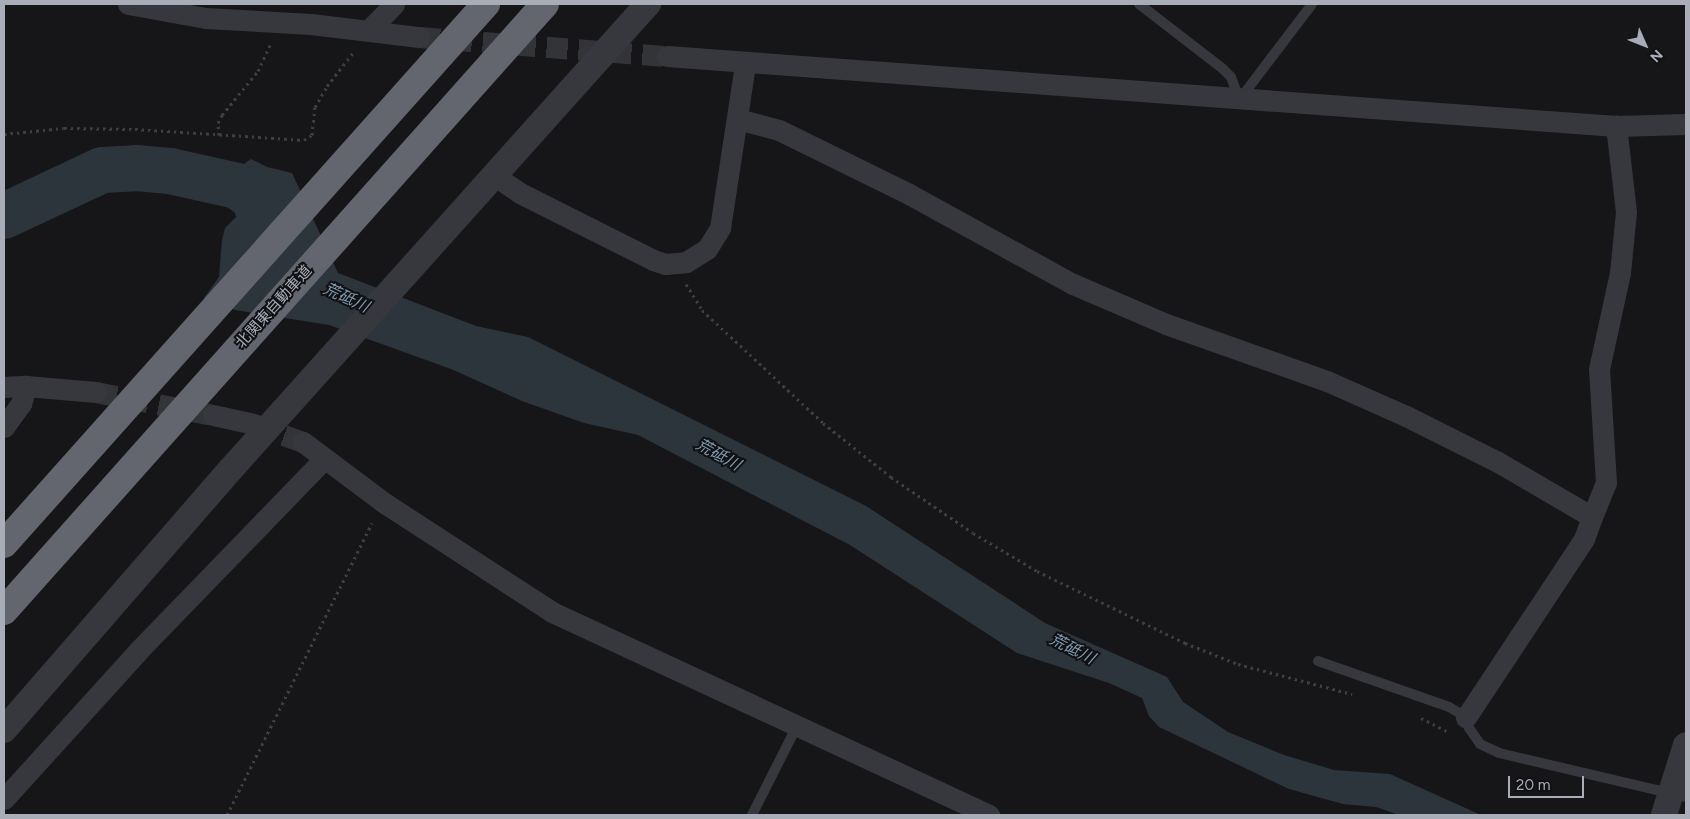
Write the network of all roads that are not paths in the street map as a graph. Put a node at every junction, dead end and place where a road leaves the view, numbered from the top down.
1 (128, 4) edge
2 (394, 4) edge
3 (486, 4) edge
4 (545, 4) edge
5 (648, 4) edge
6 (1139, 4) edge
7 (1312, 4) edge
8 (369, 30) junction
9 (418, 37) tunnel mouth
10 (667, 56) tunnel mouth
11 (745, 64) junction
12 (1239, 100) junction
13 (738, 118) junction
14 (1686, 124) edge
15 (1616, 126) junction
16 (495, 176) junction
17 (26, 386) junction
18 (4, 387) edge
19 (96, 392) tunnel mouth
20 (213, 415) tunnel mouth
21 (254, 424) tunnel mouth
22 (4, 427) edge
23 (303, 442) tunnel mouth
24 (324, 459) junction
25 (1592, 517) junction
26 (4, 544) edge
27 (4, 611) edge
28 (1318, 661) dead end
29 (1466, 717) junction
30 (797, 726) junction
31 (4, 730) edge
32 (1686, 745) edge
33 (4, 799) edge
34 (1671, 803) edge
35 (752, 815) edge
36 (989, 815) edge

1 - 8 street
2 - 8 street
3 - 26 highway
4 - 27 highway, 北関東自動車道
5 - 16 street
6 - 12 lane
7 - 12 lane
8 - 9 street
10 - 11 street
11 - 12 street
11 - 13 street
12 - 15 street
13 - 16 street
13 - 25 street
14 - 15 street
15 - 25 street
16 - 31 street
17 - 18 street
17 - 19 street
17 - 22 street
20 - 21 street
23 - 24 street
24 - 30 street
24 - 33 street
25 - 29 street
28 - 29 lane
29 - 34 lane
30 - 35 lane
30 - 36 street
32 - 34 street

